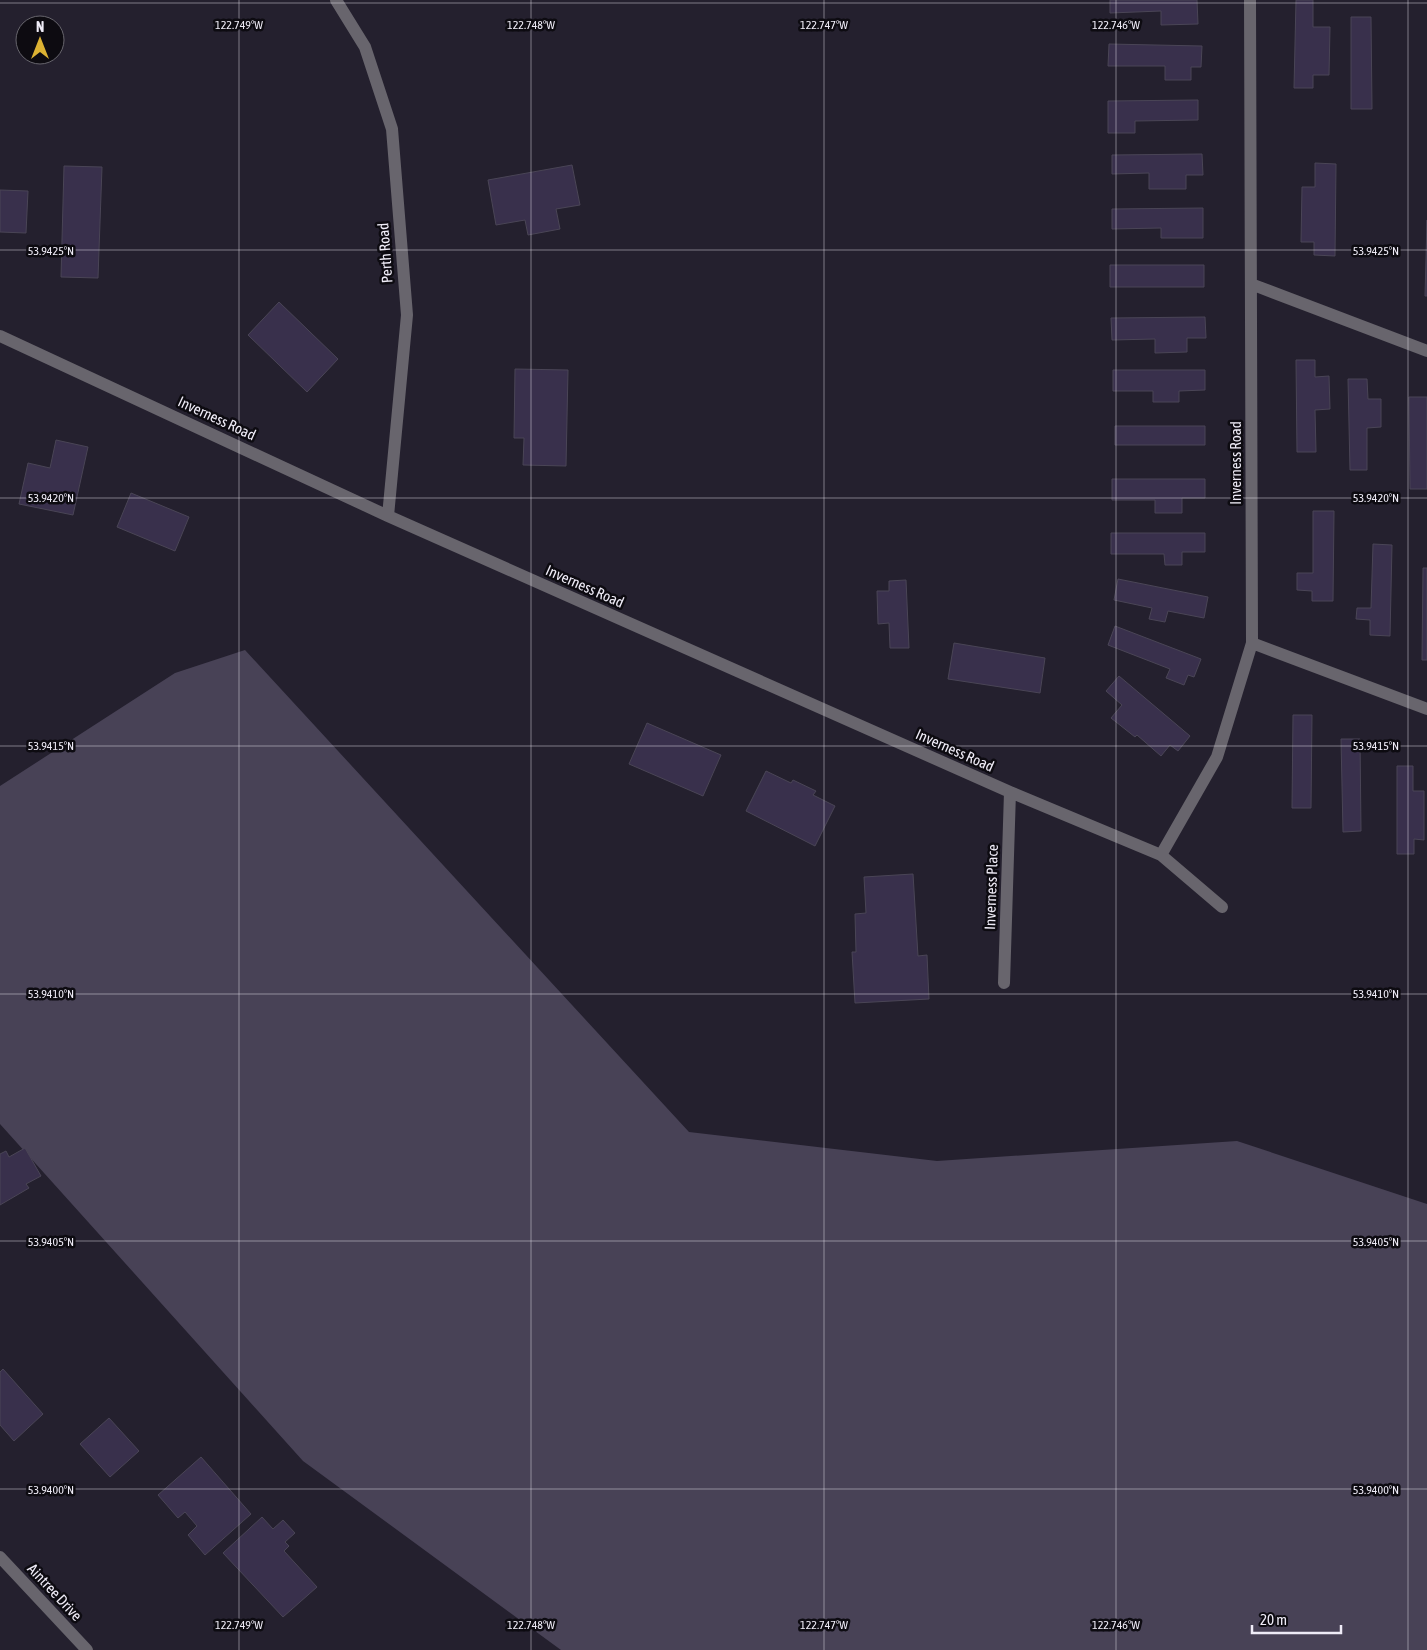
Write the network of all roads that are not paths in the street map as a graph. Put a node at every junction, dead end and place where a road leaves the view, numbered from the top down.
1 (336, 0) edge
2 (1250, 0) edge
3 (1251, 284) junction
4 (0, 336) edge
5 (1427, 351) edge
6 (388, 516) junction
7 (1252, 643) junction
8 (1427, 710) edge
9 (1010, 792) junction
10 (1161, 855) junction
11 (1222, 907) dead end
12 (1004, 983) dead end
13 (0, 1557) edge
14 (87, 1650) edge

1 - 6 street, Perth Road
2 - 3 street, Inverness Road
3 - 5 street
3 - 7 street, Inverness Road
4 - 6 street, Inverness Road
6 - 9 street, Inverness Road
7 - 8 street
7 - 10 street, Inverness Road
9 - 10 street, Inverness Road
9 - 12 street, Inverness Place
10 - 11 street, Inverness Road
13 - 14 street, Aintree Drive

